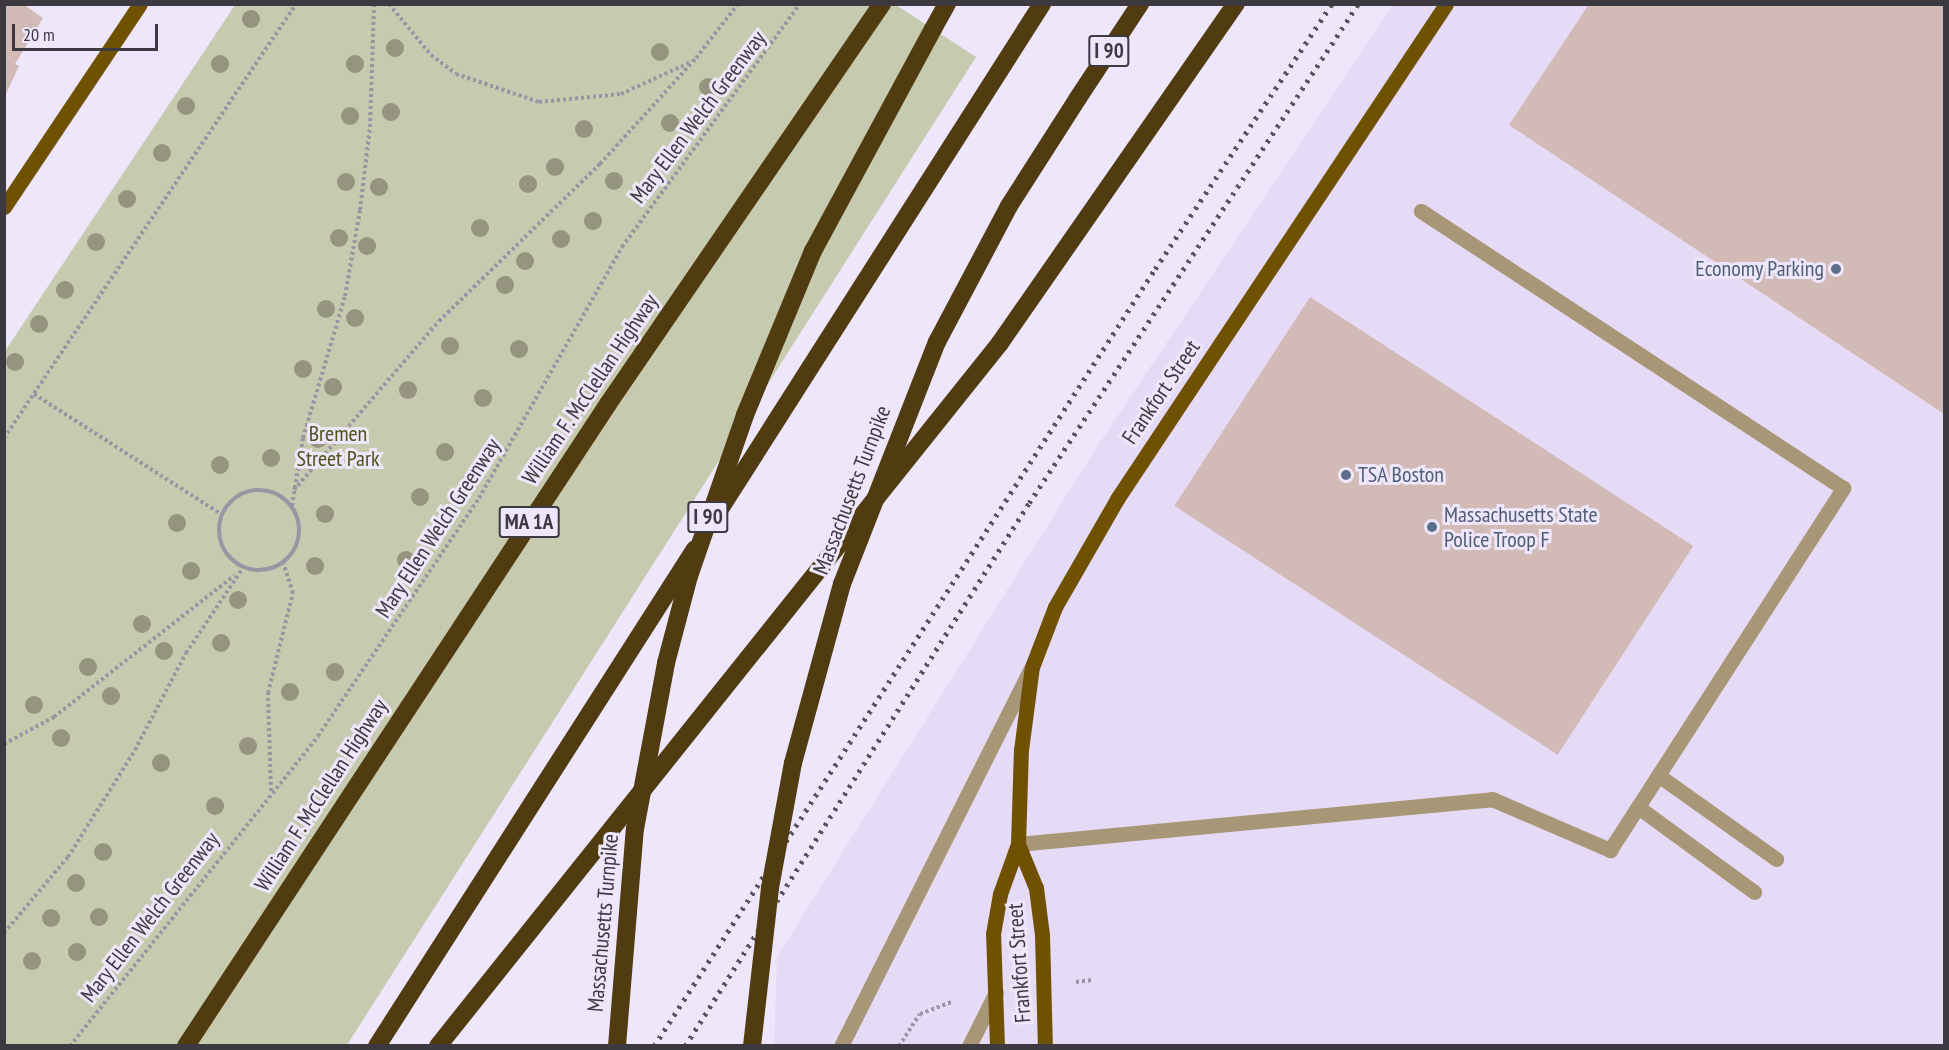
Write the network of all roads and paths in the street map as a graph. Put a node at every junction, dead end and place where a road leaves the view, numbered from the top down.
1 (140, 4) edge
2 (296, 4) edge
3 (374, 4) edge
4 (389, 4) edge
5 (738, 4) edge
6 (800, 4) edge
7 (882, 4) edge
8 (947, 4) edge
9 (1042, 4) edge
10 (1140, 4) edge
11 (1236, 4) edge
12 (1446, 4) edge
13 (696, 58) junction
14 (4, 207) edge
15 (1421, 211) dead end
16 (34, 394) junction
17 (4, 438) edge
18 (294, 490) junction
19 (292, 506) junction
20 (222, 514) junction
21 (283, 563) junction
22 (243, 568) junction
23 (237, 573) junction
24 (1032, 667) junction
25 (4, 744) edge
26 (1658, 775) junction
27 (271, 792) junction
28 (1638, 807) junction
29 (1018, 844) junction
30 (1776, 859) dead end
31 (1754, 892) dead end
32 (4, 933) edge
33 (996, 992) junction
34 (962, 997) dead end
35 (70, 1046) edge
36 (186, 1046) edge
37 (378, 1046) edge
38 (438, 1046) edge
39 (617, 1046) edge
40 (752, 1046) edge
41 (841, 1046) edge
42 (899, 1046) edge
43 (969, 1046) edge
44 (997, 1046) edge
45 (1045, 1046) edge

1 - 14 main road
2 - 16 path
3 - 18 path
4 - 13 path
5 - 13 path
6 - 27 path, Mary Ellen Welch Greenway
7 - 36 highway, William F. McClellan Highway / MA 1A
8 - 39 highway, Massachusetts Turnpike / I 90, bridge
9 - 37 highway
10 - 40 highway, Massachusetts Turnpike / I 90, bridge
11 - 38 highway
12 - 24 main road, Frankfort Street
13 - 18 path
15 - 26 street
16 - 17 path
16 - 20 path
18 - 19 path
19 - 20 path
19 - 21 path
20 - 22 path
21 - 22 path
21 - 27 path
22 - 23 path
23 - 25 path
23 - 32 path
24 - 29 main road, Frankfort Street
24 - 41 street
26 - 28 street
26 - 30 street
27 - 35 path, Mary Ellen Welch Greenway
28 - 29 street
28 - 31 street
29 - 33 main road, Frankfort Street
29 - 45 main road, Frankfort Street
33 - 43 street
33 - 44 main road, Frankfort Street
34 - 42 path

